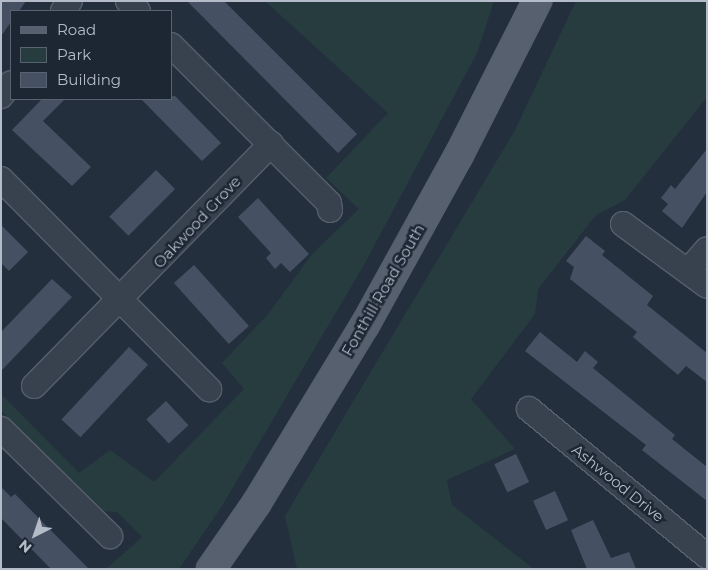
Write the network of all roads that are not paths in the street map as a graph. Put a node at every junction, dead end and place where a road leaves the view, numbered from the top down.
1 (128, 1) edge
2 (537, 1) edge
3 (137, 10) edge
4 (172, 45) edge
5 (10, 84) edge
6 (1, 96) edge
7 (271, 144) junction
8 (1, 179) edge
9 (330, 210) dead end
10 (623, 224) dead end
11 (707, 249) edge
12 (688, 271) junction
13 (707, 286) edge
14 (122, 300) junction
15 (34, 386) dead end
16 (209, 389) dead end
17 (529, 409) dead end
18 (1, 429) edge
19 (110, 536) dead end
20 (707, 556) edge
21 (210, 569) edge

1 - 3 street
2 - 21 main road, Fonthill Road South
4 - 7 street
5 - 6 street
7 - 9 street
7 - 14 street, Oakwood Grove
8 - 14 street
10 - 12 street
11 - 12 street
12 - 13 street
14 - 15 street, Oakwood Grove
14 - 16 street
17 - 20 street, Ashwood Drive
18 - 19 street

